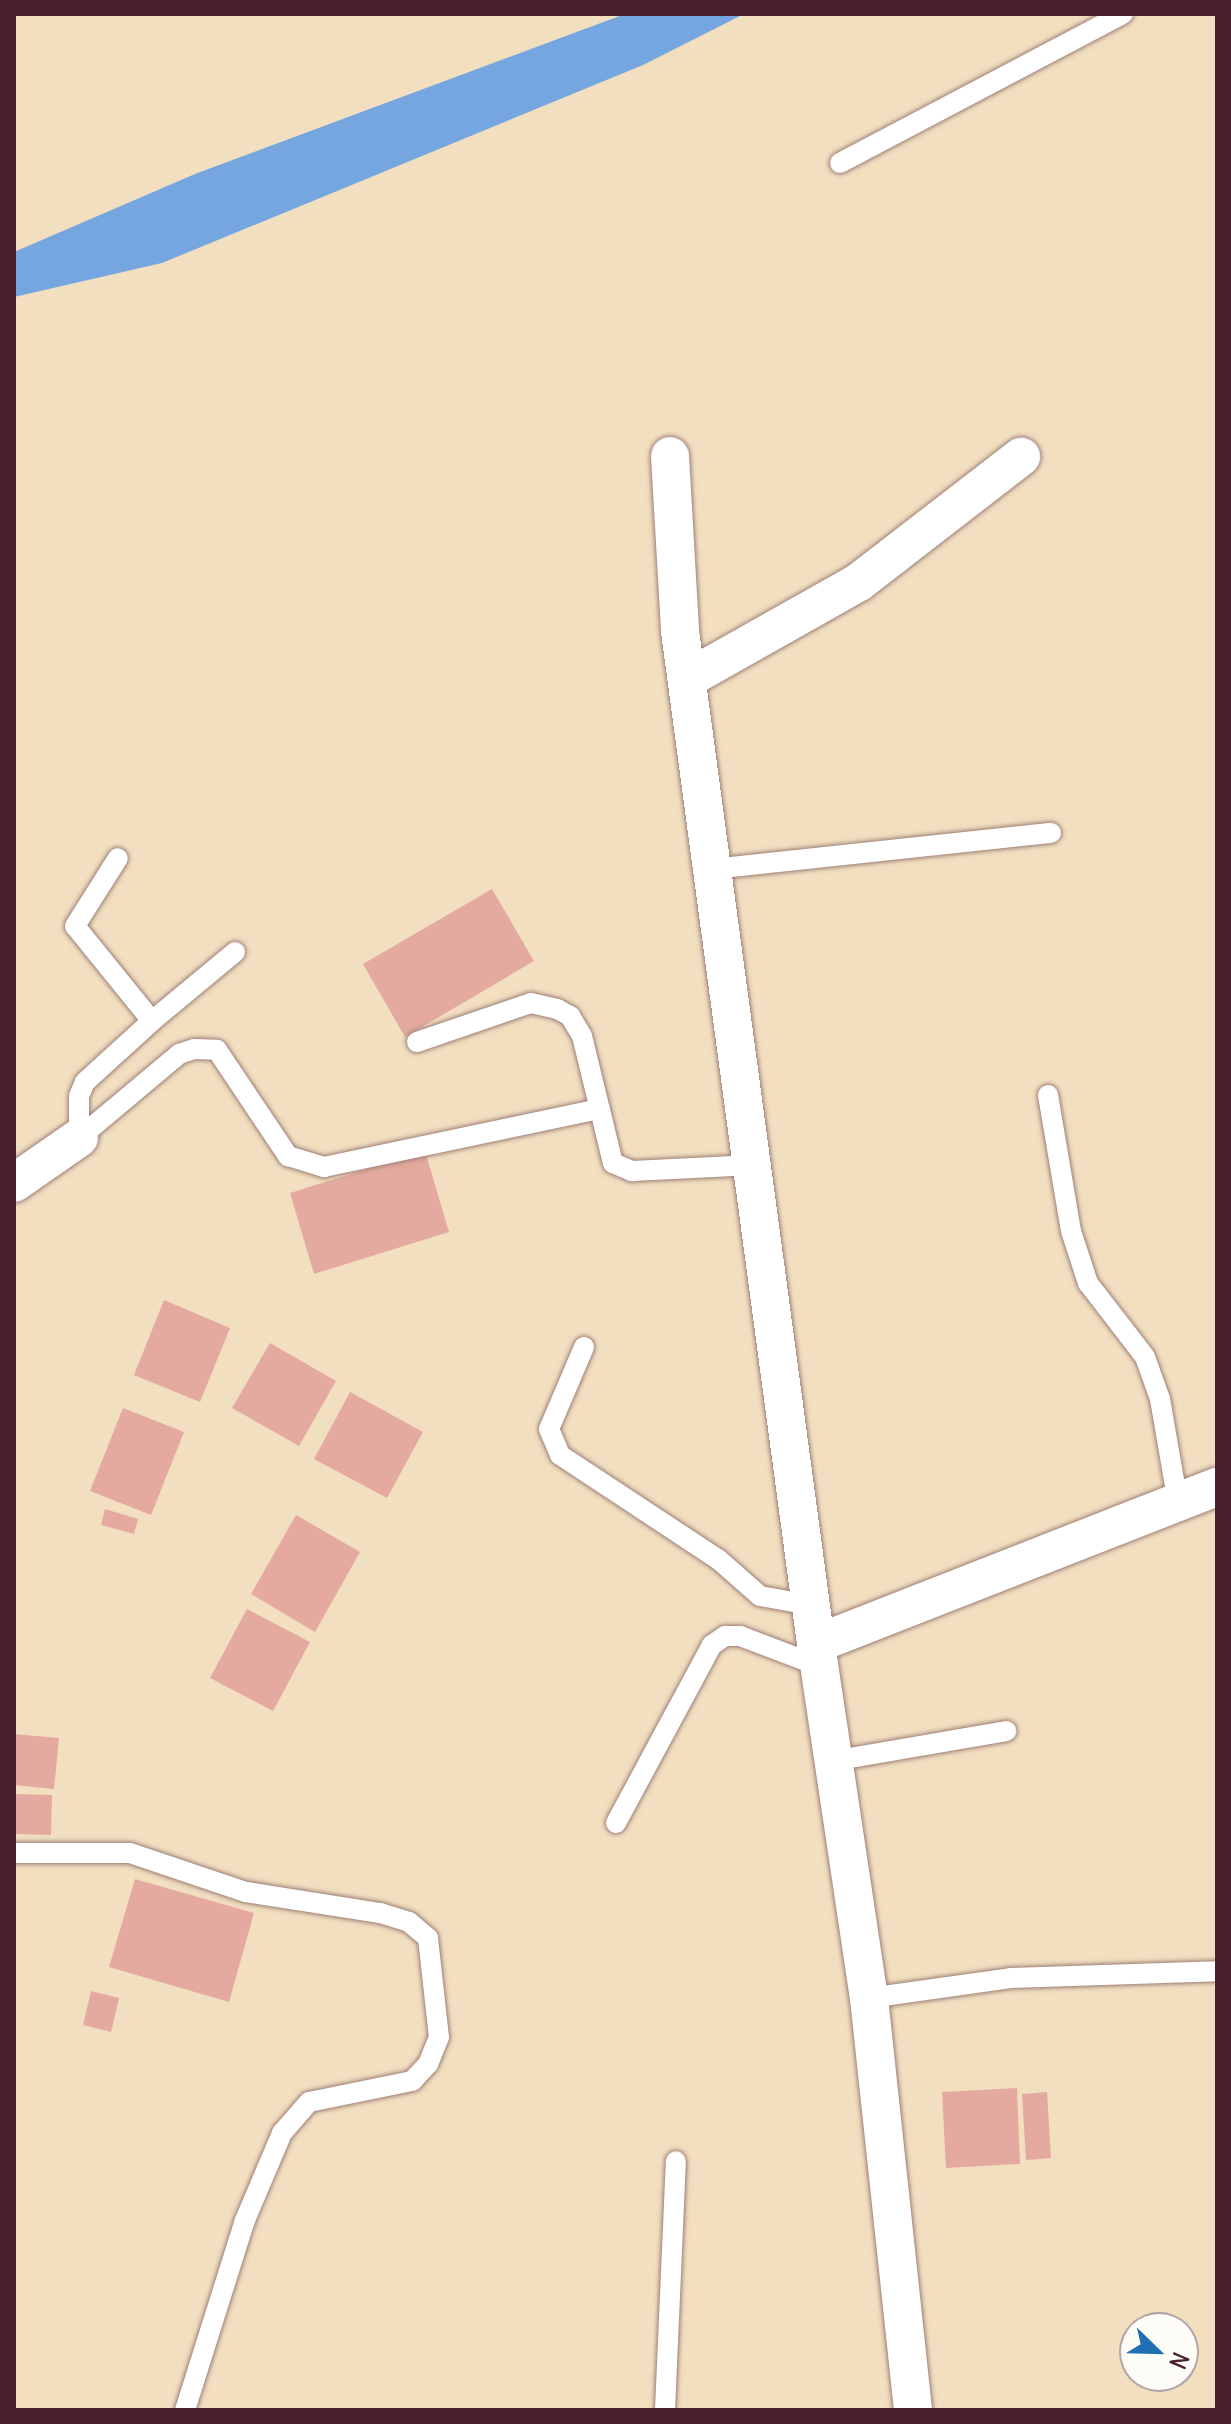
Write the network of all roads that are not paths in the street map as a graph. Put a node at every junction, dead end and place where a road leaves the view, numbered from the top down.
1 (1123, 14) edge
2 (840, 163) dead end
3 (670, 456) dead end
4 (1021, 457) dead end
5 (687, 679) junction
6 (1051, 833) dead end
7 (118, 858) dead end
8 (713, 869) junction
9 (235, 952) dead end
10 (152, 1021) junction
11 (417, 1042) dead end
12 (1048, 1095) dead end
13 (600, 1109) junction
14 (79, 1138) junction
15 (754, 1165) junction
16 (14, 1183) edge
17 (584, 1347) dead end
18 (1217, 1487) edge
19 (1178, 1503) junction
20 (811, 1605) junction
21 (817, 1655) junction
22 (1006, 1731) dead end
23 (833, 1761) junction
24 (616, 1823) dead end
25 (14, 1853) edge
26 (1217, 1971) edge
27 (869, 1998) junction
28 (676, 2161) dead end
29 (185, 2410) edge
30 (665, 2410) edge
31 (913, 2410) edge

1 - 2 lane
3 - 5 street
4 - 5 street
5 - 8 street
6 - 8 lane
7 - 10 lane
8 - 15 street
9 - 10 lane
10 - 14 lane
11 - 13 lane
12 - 19 lane
13 - 14 lane
13 - 15 lane
14 - 16 street
15 - 20 street
17 - 20 lane
18 - 19 street
19 - 21 street
20 - 21 street
21 - 23 street
21 - 24 lane
22 - 23 lane
23 - 27 street
25 - 29 lane
26 - 27 lane
27 - 31 street
28 - 30 lane

